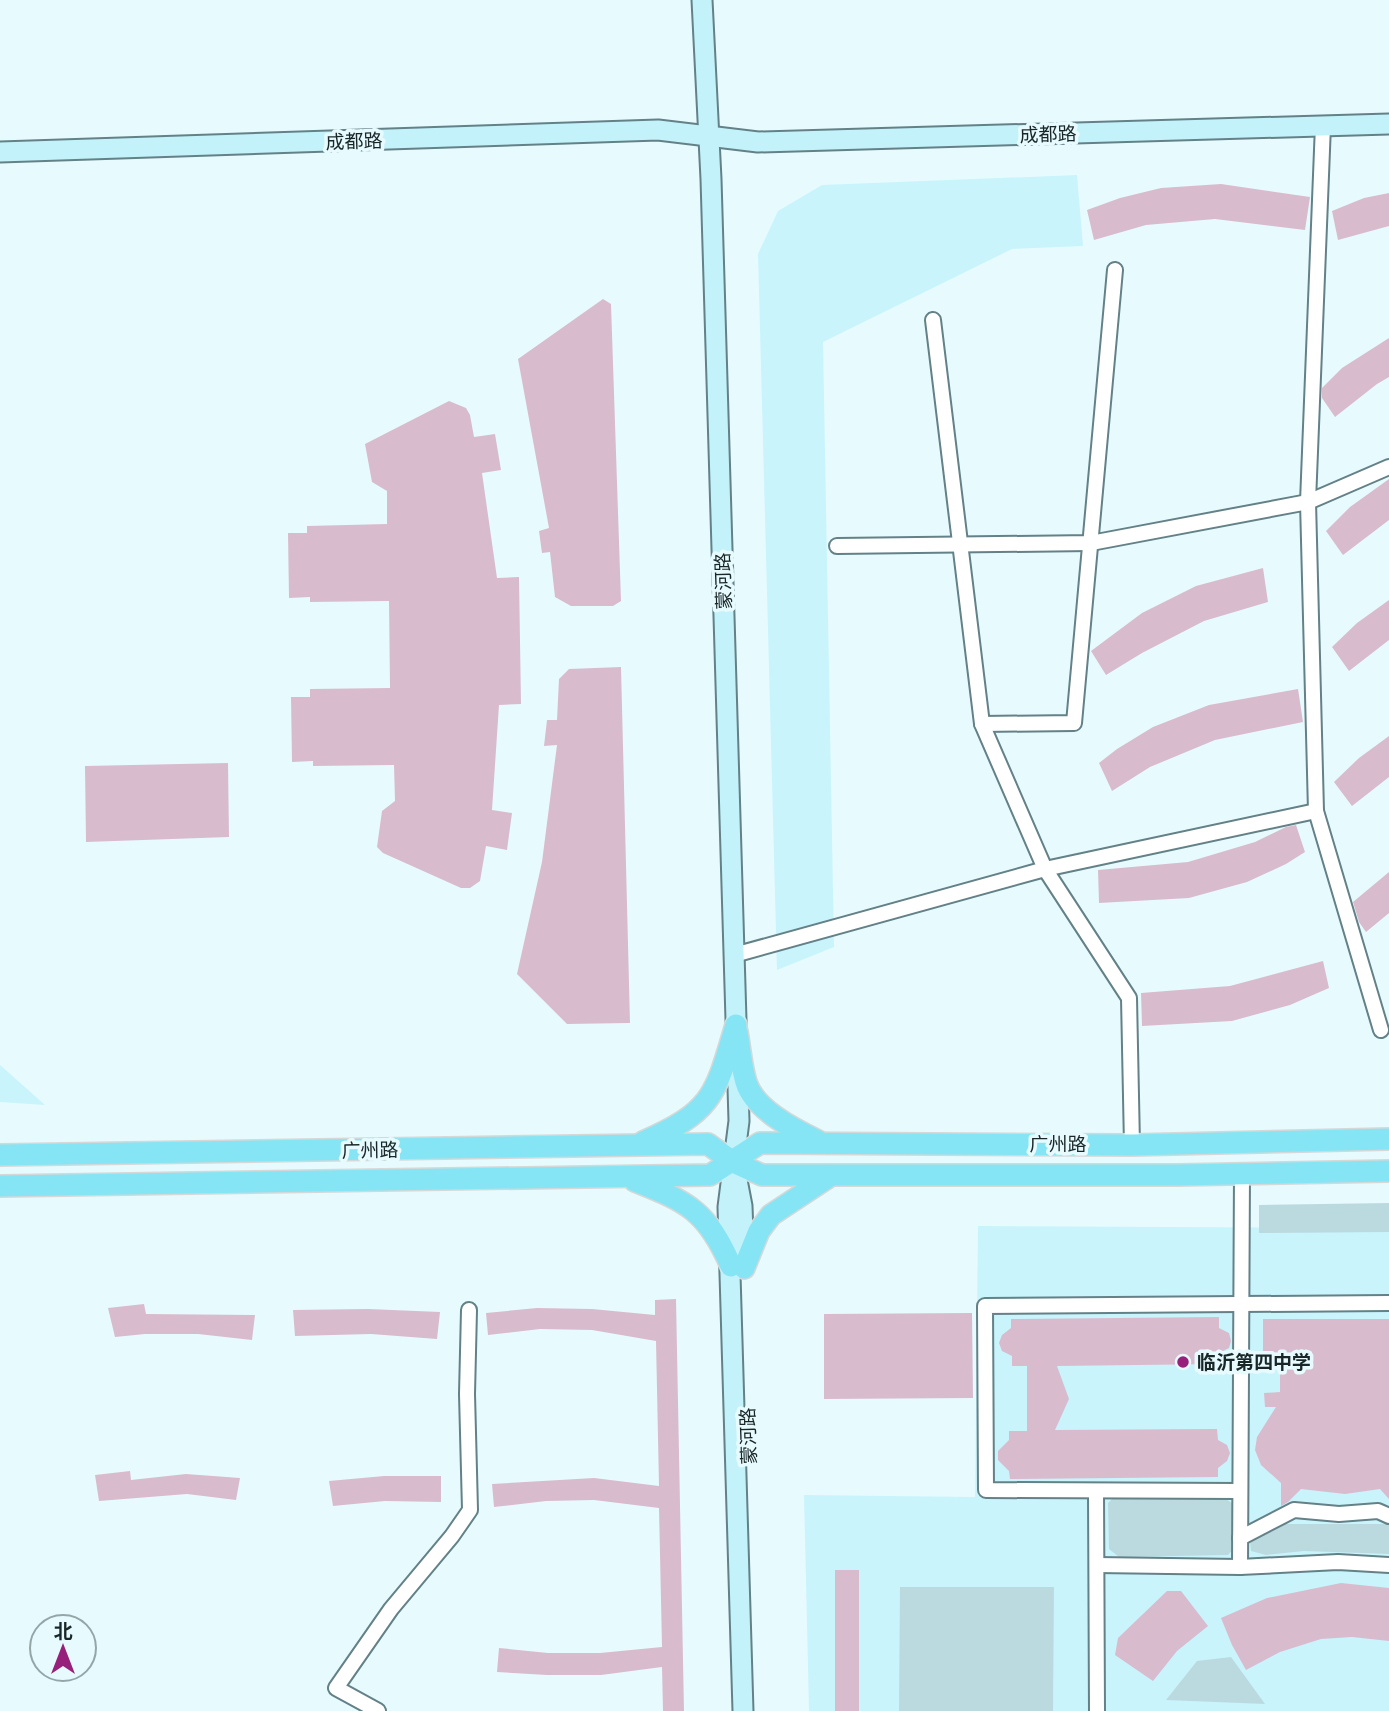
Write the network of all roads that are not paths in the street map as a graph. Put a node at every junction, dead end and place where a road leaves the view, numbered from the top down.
1 (702, 0) edge
2 (1389, 116) edge
3 (1389, 124) edge
4 (1323, 125) junction
5 (708, 136) junction
6 (0, 152) edge
7 (0, 160) edge
8 (1115, 270) dead end
9 (933, 320) dead end
10 (1389, 467) edge
11 (1308, 502) junction
12 (960, 543) junction
13 (1091, 543) junction
14 (837, 546) dead end
15 (982, 724) junction
16 (1316, 811) junction
17 (1045, 869) junction
18 (734, 955) junction
19 (736, 1025) junction
20 (1381, 1030) dead end
21 (1389, 1139) edge
22 (823, 1143) junction
23 (1132, 1145) junction
24 (634, 1146) junction
25 (0, 1155) edge
26 (733, 1162) junction
27 (1389, 1171) edge
28 (1242, 1173) junction
29 (832, 1175) junction
30 (626, 1178) junction
31 (0, 1186) edge
32 (737, 1267) junction
33 (1389, 1303) edge
34 (1241, 1304) junction
35 (470, 1310) dead end
36 (1096, 1491) junction
37 (1240, 1491) junction
38 (1389, 1516) edge
39 (1240, 1538) junction
40 (1097, 1565) junction
41 (1389, 1565) edge
42 (1240, 1567) junction
43 (378, 1711) edge
44 (743, 1711) edge
45 (755, 1711) edge
46 (1097, 1711) edge

1 - 5 street, 蒙河路
2 - 5 street, 成都路
3 - 4 street, 成都路
4 - 5 street, 成都路
4 - 11 street
5 - 6 street, 成都路
5 - 7 street, 成都路
5 - 18 street, 蒙河路
8 - 13 street
9 - 12 street
10 - 11 street
11 - 13 street
11 - 16 street
12 - 13 street
12 - 14 street
12 - 15 street
13 - 15 street
15 - 17 street
16 - 17 street
16 - 20 street
17 - 18 street
17 - 23 street
18 - 19 street, 蒙河路
19 - 22 main road
19 - 24 main road
19 - 26 street, 蒙河路
21 - 23 main road, 广州路
22 - 23 main road, 广州路
22 - 26 main road, 广州路
24 - 25 main road, 广州路
24 - 26 main road, 广州路
26 - 29 main road, 广州路
26 - 30 main road, 广州路
26 - 32 street, 蒙河路
27 - 28 main road, 广州路
28 - 29 main road, 广州路
28 - 34 street
29 - 32 main road
30 - 31 main road, 广州路
30 - 32 main road
32 - 44 street, 蒙河路
32 - 45 street, 蒙河路
33 - 34 street
34 - 36 street
34 - 37 street
35 - 43 street
36 - 37 street
36 - 40 street
37 - 39 street
38 - 39 street
39 - 42 street
40 - 42 street
40 - 46 street
41 - 42 street

